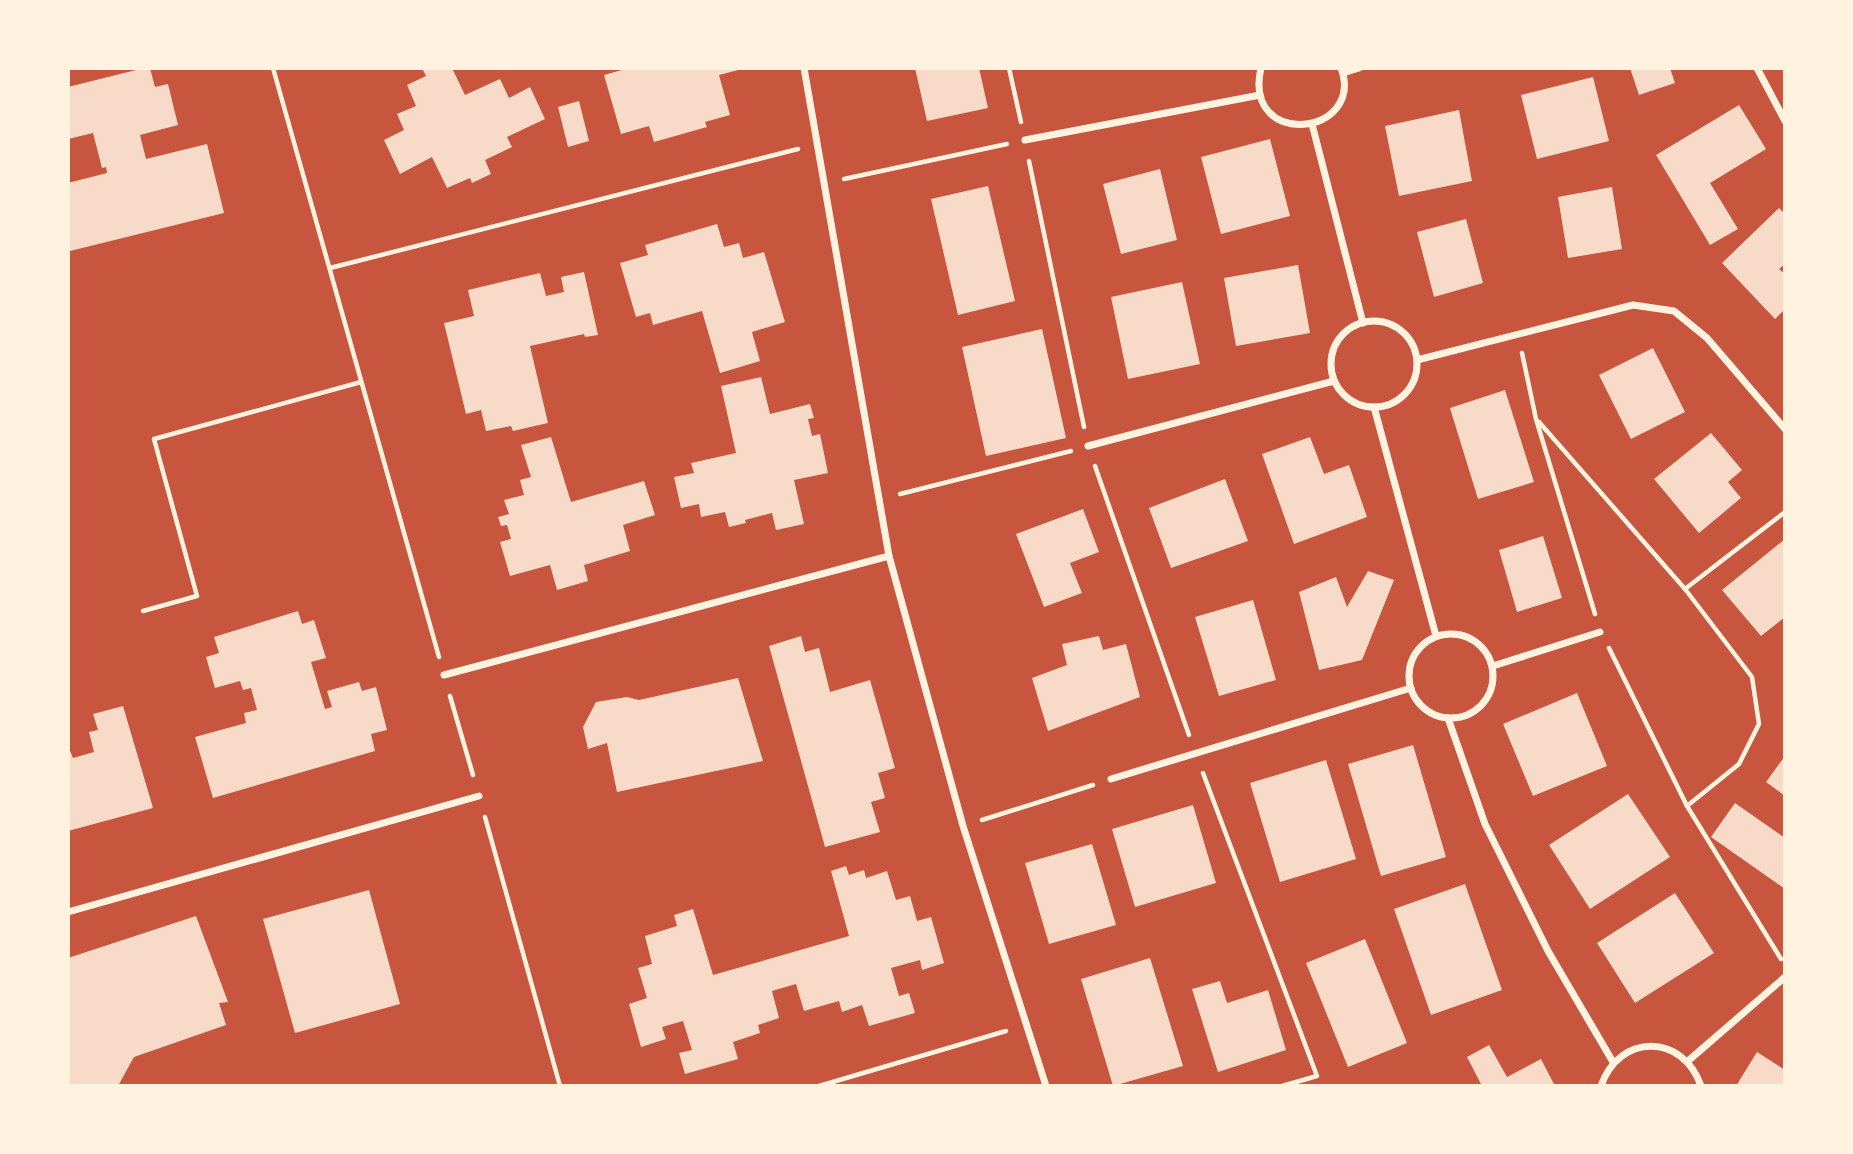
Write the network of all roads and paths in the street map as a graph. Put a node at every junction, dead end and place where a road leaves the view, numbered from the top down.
1 (273, 68) edge
2 (804, 68) edge
3 (1009, 68) edge
4 (1261, 68) edge
5 (1359, 68) edge
6 (1757, 68) edge
7 (1342, 71) edge
8 (1260, 95) junction
9 (1785, 121) edge
10 (1312, 124) junction
11 (1025, 140) junction
12 (816, 144) junction
13 (825, 183) junction
14 (330, 268) junction
15 (1363, 323) junction
16 (1518, 333) junction
17 (1417, 360) junction
18 (1334, 381) junction
19 (361, 382) junction
20 (1374, 407) junction
21 (1536, 419) junction
22 (1785, 429) edge
23 (1088, 446) junction
24 (878, 500) junction
25 (1785, 513) edge
26 (889, 556) junction
27 (1685, 589) junction
28 (143, 611) dead end
29 (1600, 632) junction
30 (1436, 636) junction
31 (1493, 666) junction
32 (444, 675) junction
33 (1410, 688) junction
34 (1448, 718) junction
35 (1195, 753) junction
36 (1111, 779) joint
37 (479, 796) junction
38 (1687, 806) junction
39 (963, 826) junction
40 (68, 912) edge
41 (1785, 965) edge
42 (1785, 977) edge
43 (1027, 1025) junction
44 (1688, 1061) junction
45 (1613, 1062) junction
46 (560, 1086) edge
47 (819, 1086) edge
48 (1046, 1086) edge
49 (1282, 1086) edge
50 (1601, 1086) edge
51 (1701, 1086) edge

1 - 14 path
2 - 12 street
3 - 11 path
4 - 8 street
5 - 7 street
6 - 9 street
7 - 10 street
8 - 10 street
8 - 11 street
10 - 15 street
11 - 13 path
11 - 23 path
12 - 13 street
12 - 14 path
13 - 24 street
14 - 19 path
15 - 17 street
15 - 18 street
16 - 17 street
16 - 21 path
16 - 22 street
17 - 20 street
18 - 20 street
18 - 23 street
19 - 28 path
19 - 32 path
20 - 30 street
21 - 27 path
21 - 29 path
23 - 24 path
23 - 35 path
24 - 26 street
25 - 27 path
26 - 32 street
26 - 39 street
27 - 38 path
29 - 31 street
29 - 38 path
30 - 31 street
30 - 33 street
31 - 34 street
32 - 37 path
33 - 34 street
33 - 35 street
34 - 45 street
35 - 36 street
35 - 49 path
36 - 39 path
37 - 40 street
37 - 46 path
38 - 41 path
39 - 43 street
42 - 44 street
43 - 47 path
43 - 48 street
44 - 45 street
44 - 51 street
45 - 50 street

